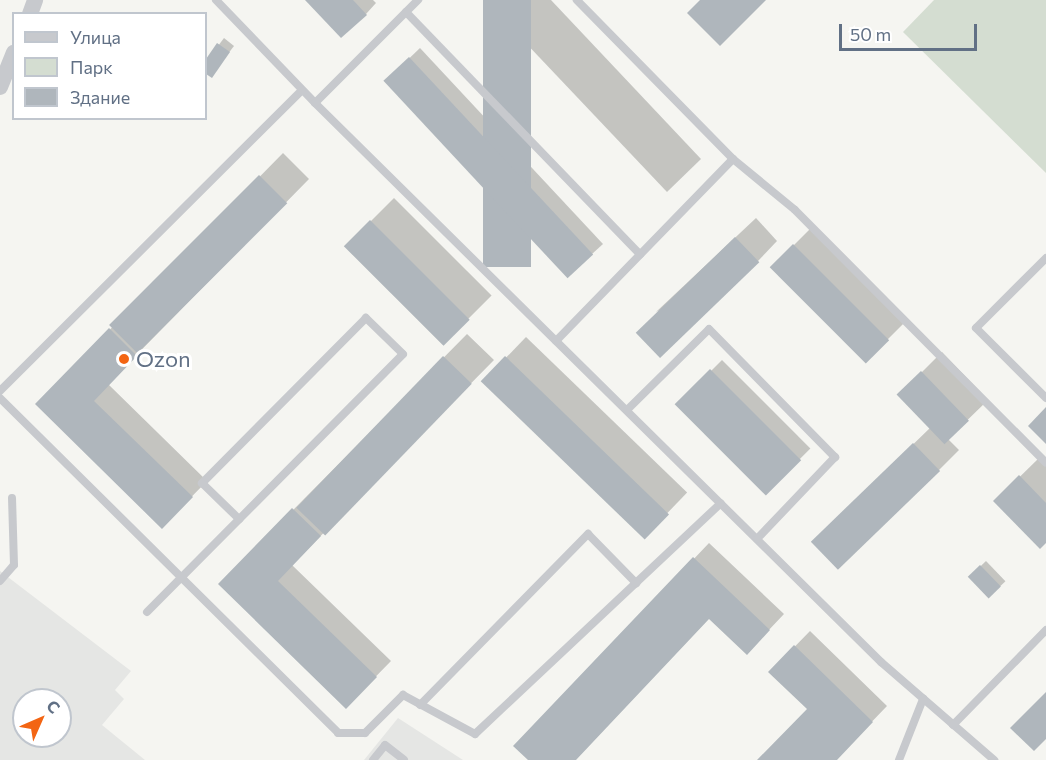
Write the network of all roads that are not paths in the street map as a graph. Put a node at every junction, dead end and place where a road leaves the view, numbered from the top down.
1 (216, 0) edge
2 (418, 0) edge
3 (577, 0) edge
4 (406, 12) junction
5 (12, 58) edge
6 (0, 87) edge
7 (302, 90) junction
8 (315, 103) junction
9 (733, 159) junction
10 (640, 254) junction
11 (1046, 258) edge
12 (556, 341) junction
13 (0, 392) edge
14 (0, 398) edge
15 (1046, 398) edge
16 (627, 410) junction
17 (1046, 462) edge
18 (12, 498) dead end
19 (721, 503) junction
20 (239, 519) junction
21 (757, 539) junction
22 (181, 578) junction
23 (0, 581) edge
24 (636, 583) dead end
25 (147, 612) dead end
26 (1046, 630) edge
27 (923, 699) junction
28 (420, 705) junction
29 (953, 725) junction
30 (373, 760) edge
31 (405, 760) edge
32 (899, 760) edge
33 (994, 760) edge

1 - 7 lane
2 - 4 lane
3 - 9 lane
4 - 8 lane
4 - 10 lane
5 - 6 street
7 - 8 lane
7 - 13 lane
8 - 12 lane
9 - 10 lane
9 - 17 lane
10 - 12 lane
11 - 15 lane
12 - 16 lane
14 - 22 lane
16 - 19 lane
16 - 21 lane
18 - 23 lane
19 - 21 lane
19 - 28 lane
20 - 20 lane
20 - 22 lane
21 - 27 lane
22 - 25 lane
22 - 28 lane
24 - 28 lane
26 - 29 lane
27 - 29 lane
27 - 32 lane
29 - 33 lane
30 - 31 lane

